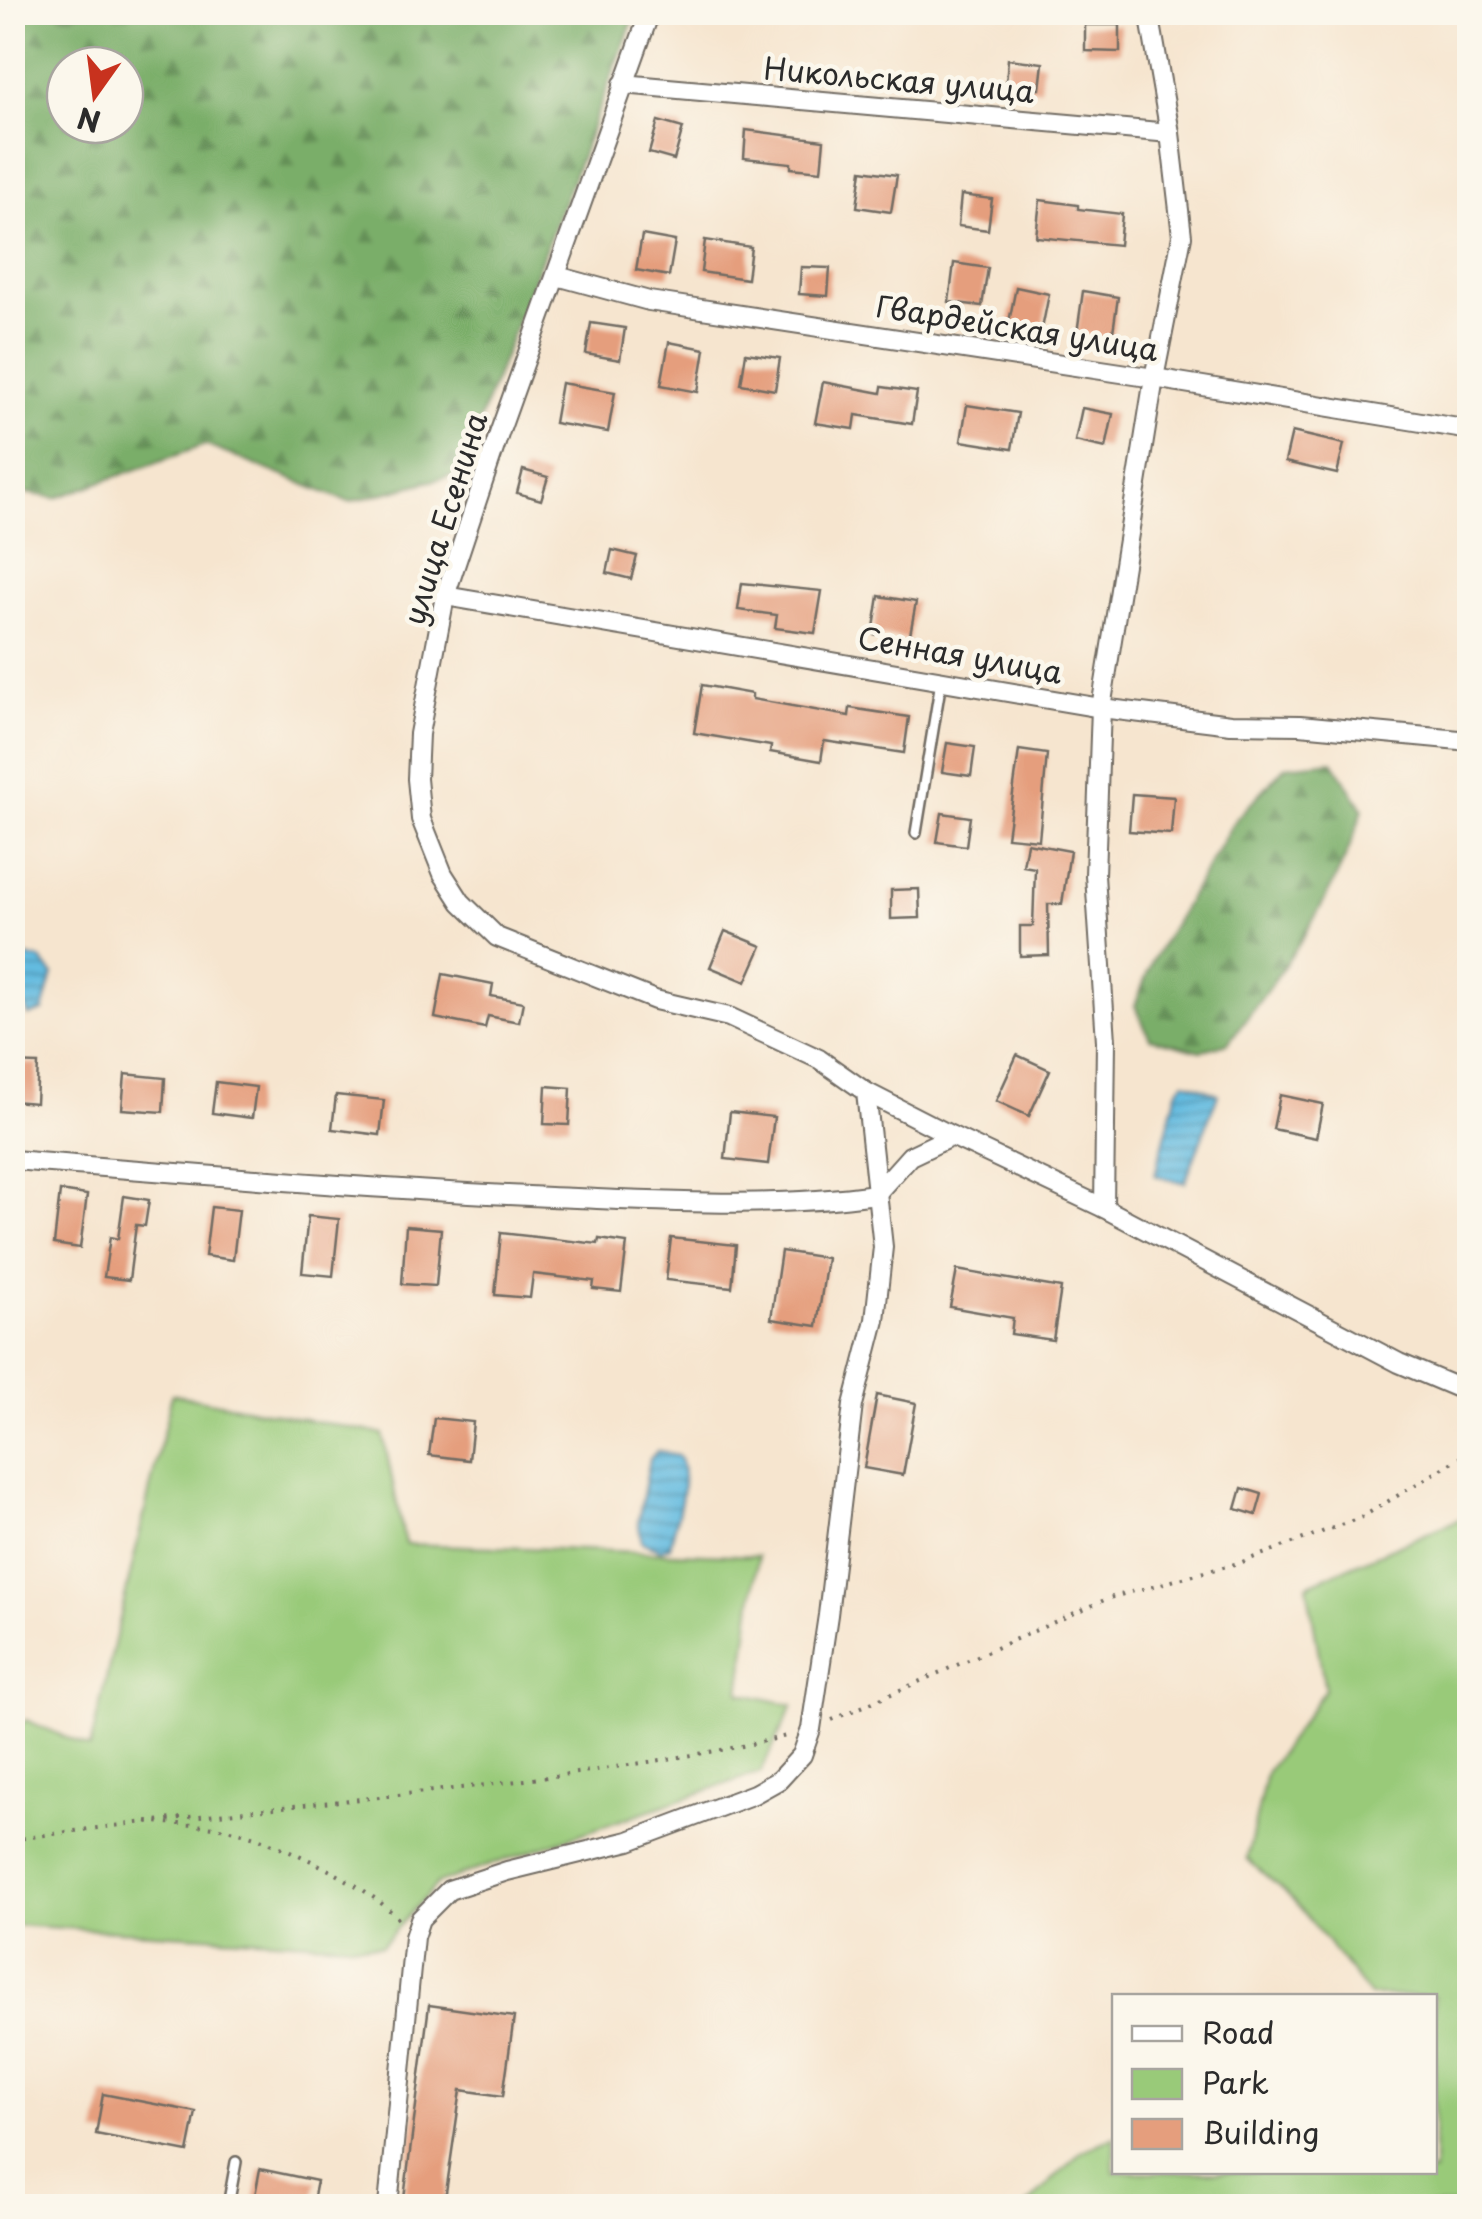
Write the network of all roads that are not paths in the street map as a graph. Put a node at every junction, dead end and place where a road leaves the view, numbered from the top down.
1 (650, 12) edge
2 (1148, 12) edge
3 (623, 84) junction
4 (1170, 134) junction
5 (557, 276) junction
6 (1154, 378) junction
7 (1470, 430) edge
8 (445, 596) junction
9 (941, 681) junction
10 (1101, 708) junction
11 (1470, 740) edge
12 (916, 833) dead end
13 (866, 1092) junction
14 (952, 1136) junction
15 (12, 1160) edge
16 (876, 1194) junction
17 (1104, 1208) junction
18 (1470, 1393) edge
19 (236, 2162) dead end
20 (228, 2206) edge
21 (388, 2206) edge

1 - 3 street, улица Есенина
2 - 4 street
3 - 4 street, Никольская улица
3 - 5 street, улица Есенина
4 - 6 street
5 - 6 street, Гвардейская улица
5 - 8 street, улица Есенина
6 - 7 street, Гвардейская улица
6 - 10 street
8 - 9 street, Сенная улица
8 - 13 street, улица Есенина
9 - 10 street, Сенная улица
9 - 12 lane
10 - 11 street, Сенная улица
10 - 17 street
13 - 14 street, улица Есенина
13 - 16 street
14 - 16 street
14 - 17 street, улица Есенина
15 - 16 street
16 - 21 street
17 - 18 street, улица Есенина
19 - 20 lane

